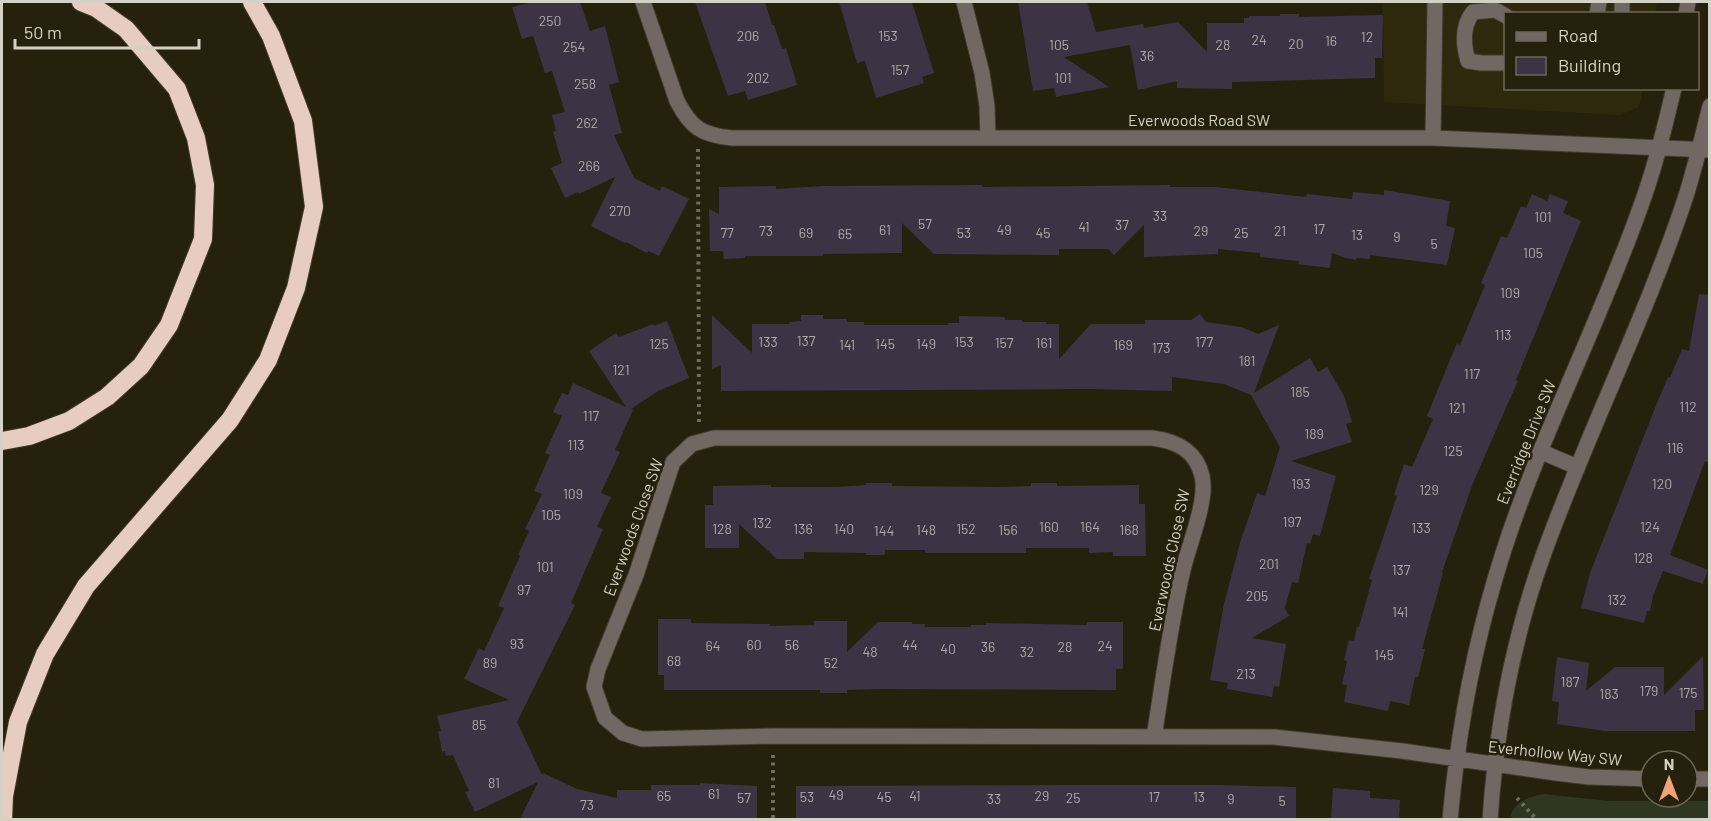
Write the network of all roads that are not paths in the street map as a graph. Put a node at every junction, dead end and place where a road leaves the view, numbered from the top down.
1 (81, 2) edge
2 (242, 2) edge
3 (252, 2) edge
4 (644, 2) edge
5 (963, 2) edge
6 (1435, 2) edge
7 (1504, 15) edge
8 (271, 36) junction
9 (1504, 63) edge
10 (1674, 90) edge
11 (1710, 106) edge
12 (988, 138) junction
13 (1433, 138) junction
14 (1660, 146) junction
15 (1705, 149) edge
16 (2, 441) edge
17 (1542, 452) junction
18 (1577, 467) junction
19 (1154, 737) junction
20 (1456, 759) junction
21 (1495, 765) junction
22 (1639, 779) edge
23 (3, 819) edge
24 (1450, 819) edge
25 (1490, 819) edge

1 - 16 highway
2 - 8 highway
3 - 8 highway
4 - 12 street, Everwoods Road SW
5 - 12 street
6 - 13 street
7 - 9 street
8 - 23 highway
10 - 14 street, Everridge Drive SW
11 - 15 street
12 - 13 street, Everwoods Road SW
13 - 14 street, Everwoods Road SW
14 - 15 street, Everwoods Road SW
14 - 17 street, Everridge Drive SW
15 - 18 street
17 - 18 street
17 - 20 street, Everridge Drive SW
18 - 21 street
19 - 19 street, Everwoods Close SW
19 - 20 street, Everwoods Close SW
20 - 21 street, Everhollow Way SW
20 - 24 street, Everridge Drive SW
21 - 22 street, Everhollow Way SW
21 - 25 street

